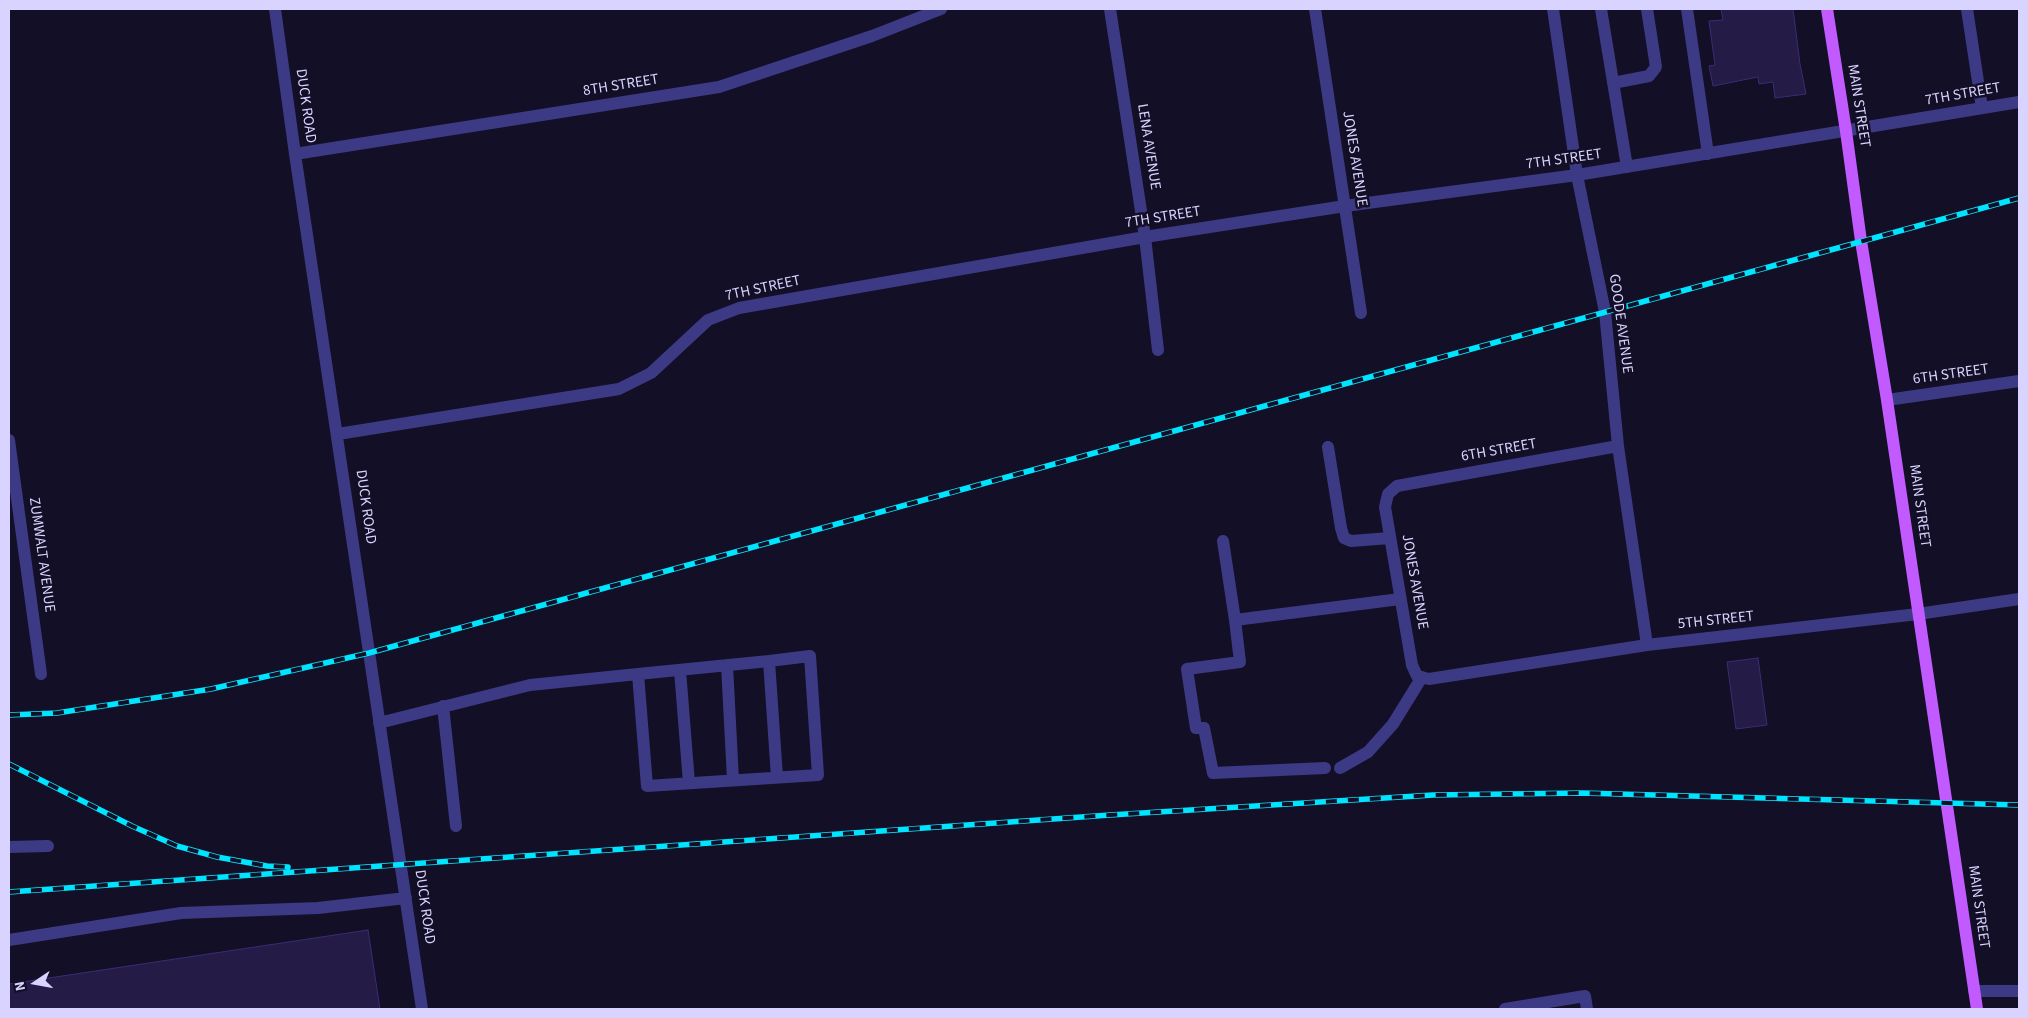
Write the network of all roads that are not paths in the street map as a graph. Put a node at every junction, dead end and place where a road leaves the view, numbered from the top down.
1 (275, 9) edge
2 (942, 9) edge
3 (1110, 9) edge
4 (1315, 9) edge
5 (1553, 9) edge
6 (1601, 9) edge
7 (1647, 9) edge
8 (1687, 9) edge
9 (1827, 9) edge
10 (1967, 9) edge
11 (1613, 83) junction
12 (2019, 102) edge
13 (1982, 108) junction
14 (1846, 131) junction
15 (295, 154) junction
16 (1708, 154) junction
17 (1627, 167) junction
18 (1577, 175) junction
19 (1345, 206) junction
20 (1145, 237) junction
21 (1361, 313) dead end
22 (1158, 350) dead end
23 (2019, 381) edge
24 (1887, 400) junction
25 (338, 434) junction
26 (9, 440) edge
27 (1618, 446) junction
28 (1328, 448) dead end
29 (1388, 494) joint
30 (13, 506) edge
31 (1390, 538) junction
32 (1223, 541) dead end
33 (1400, 599) junction
34 (2019, 599) edge
35 (1918, 614) junction
36 (1235, 620) junction
37 (1647, 645) junction
38 (769, 661) junction
39 (727, 665) junction
40 (680, 670) junction
41 (41, 674) dead end
42 (638, 674) junction
43 (1420, 676) junction
44 (443, 706) junction
45 (379, 722) junction
46 (1324, 768) dead end
47 (1340, 768) dead end
48 (777, 777) junction
49 (734, 780) junction
50 (689, 783) junction
51 (456, 826) dead end
52 (48, 846) dead end
53 (9, 847) edge
54 (406, 898) junction
55 (9, 940) edge
56 (1974, 991) junction
57 (2019, 991) edge
58 (422, 1009) edge
59 (1505, 1009) edge
60 (1587, 1009) edge
61 (1977, 1009) edge

1 - 15 street, DUCK ROAD
2 - 15 street, 8TH STREET
3 - 20 street, LENA AVENUE
4 - 19 street, JONES AVENUE
5 - 18 street, GOODE AVENUE
6 - 11 street
7 - 11 street
8 - 16 street
9 - 14 main road, MAIN STREET
10 - 13 street
11 - 17 street
12 - 13 street, 7TH STREET
13 - 14 street, 7TH STREET
14 - 16 street, 7TH STREET
14 - 24 main road, MAIN STREET
15 - 25 street, DUCK ROAD
16 - 17 street, 7TH STREET
17 - 18 street, 7TH STREET
18 - 19 street, 7TH STREET
18 - 27 street, GOODE AVENUE
19 - 20 street, 7TH STREET
19 - 21 street, JONES AVENUE
20 - 22 street, LENA AVENUE
20 - 25 street, 7TH STREET
23 - 24 street, 6TH STREET
24 - 35 main road, MAIN STREET
25 - 45 street, DUCK ROAD
26 - 30 street, ZUMWALT AVENUE
27 - 29 street, 6TH STREET
27 - 37 street, GOODE AVENUE
28 - 31 street
29 - 31 street, JONES AVENUE
30 - 41 street, ZUMWALT AVENUE
31 - 33 street, JONES AVENUE
32 - 36 street
33 - 36 street
33 - 43 street, JONES AVENUE
34 - 35 street, 5TH STREET
35 - 37 street, 5TH STREET
35 - 56 main road, MAIN STREET
36 - 46 street
37 - 43 street, 5TH STREET
38 - 39 street
38 - 48 street
38 - 48 street
39 - 40 street
39 - 49 street
40 - 42 street
40 - 50 street
42 - 44 street
42 - 50 street
43 - 47 street
44 - 45 street
44 - 51 street
45 - 54 street, DUCK ROAD
48 - 49 street
49 - 50 street
52 - 53 street
54 - 55 street
54 - 58 street, DUCK ROAD
56 - 57 street
56 - 61 main road, MAIN STREET
59 - 60 street

